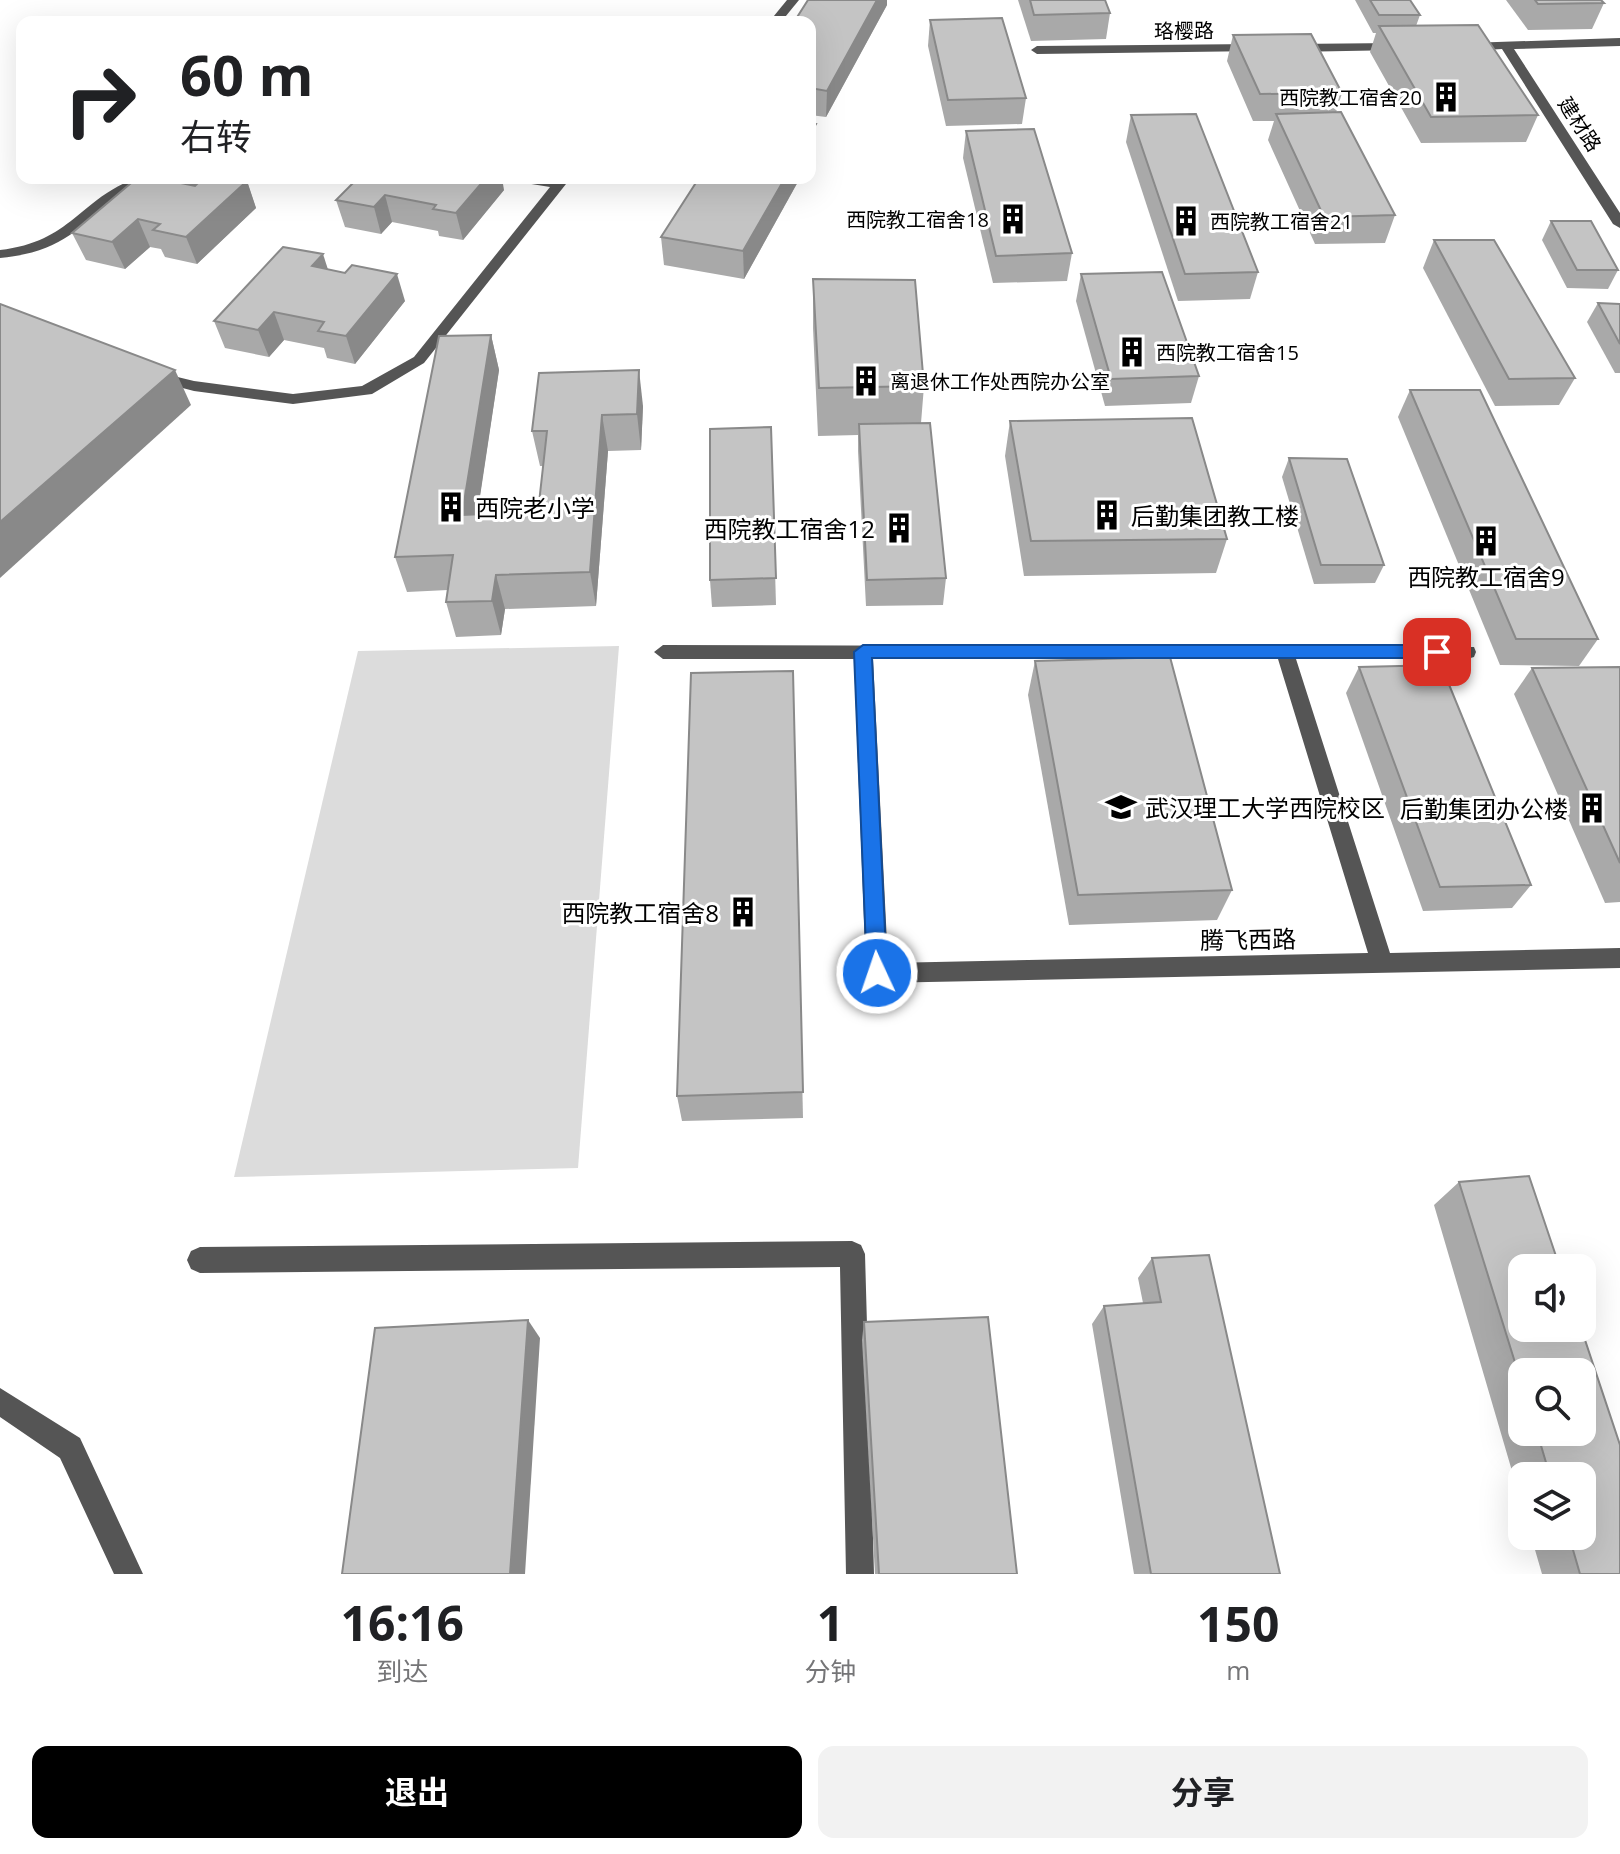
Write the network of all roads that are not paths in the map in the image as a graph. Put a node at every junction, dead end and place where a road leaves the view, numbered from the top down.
1 (793, 0) edge
2 (780, 16) edge
3 (1620, 42) edge
4 (1506, 46) junction
5 (1412, 47) edge
6 (1459, 47) edge
7 (1037, 50) dead end
8 (138, 184) edge
9 (559, 184) edge
10 (1620, 224) edge
11 (0, 254) edge
12 (139, 372) edge
13 (663, 652) dead end
14 (863, 652) junction
15 (1285, 652) junction
16 (1467, 652) dead end
17 (1620, 958) edge
18 (1382, 962) junction
19 (200, 1260) dead end
20 (0, 1401) edge
21 (129, 1574) edge
22 (860, 1574) edge

1 - 2 street
3 - 4 street
4 - 6 street
4 - 10 street, 建材路
5 - 7 street, 珞樱路
8 - 11 street
9 - 12 street
13 - 14 street
14 - 15 street
14 - 18 street, 腾飞西路
15 - 16 street
15 - 18 street
17 - 18 street, 腾飞西路
19 - 22 street
20 - 21 street

